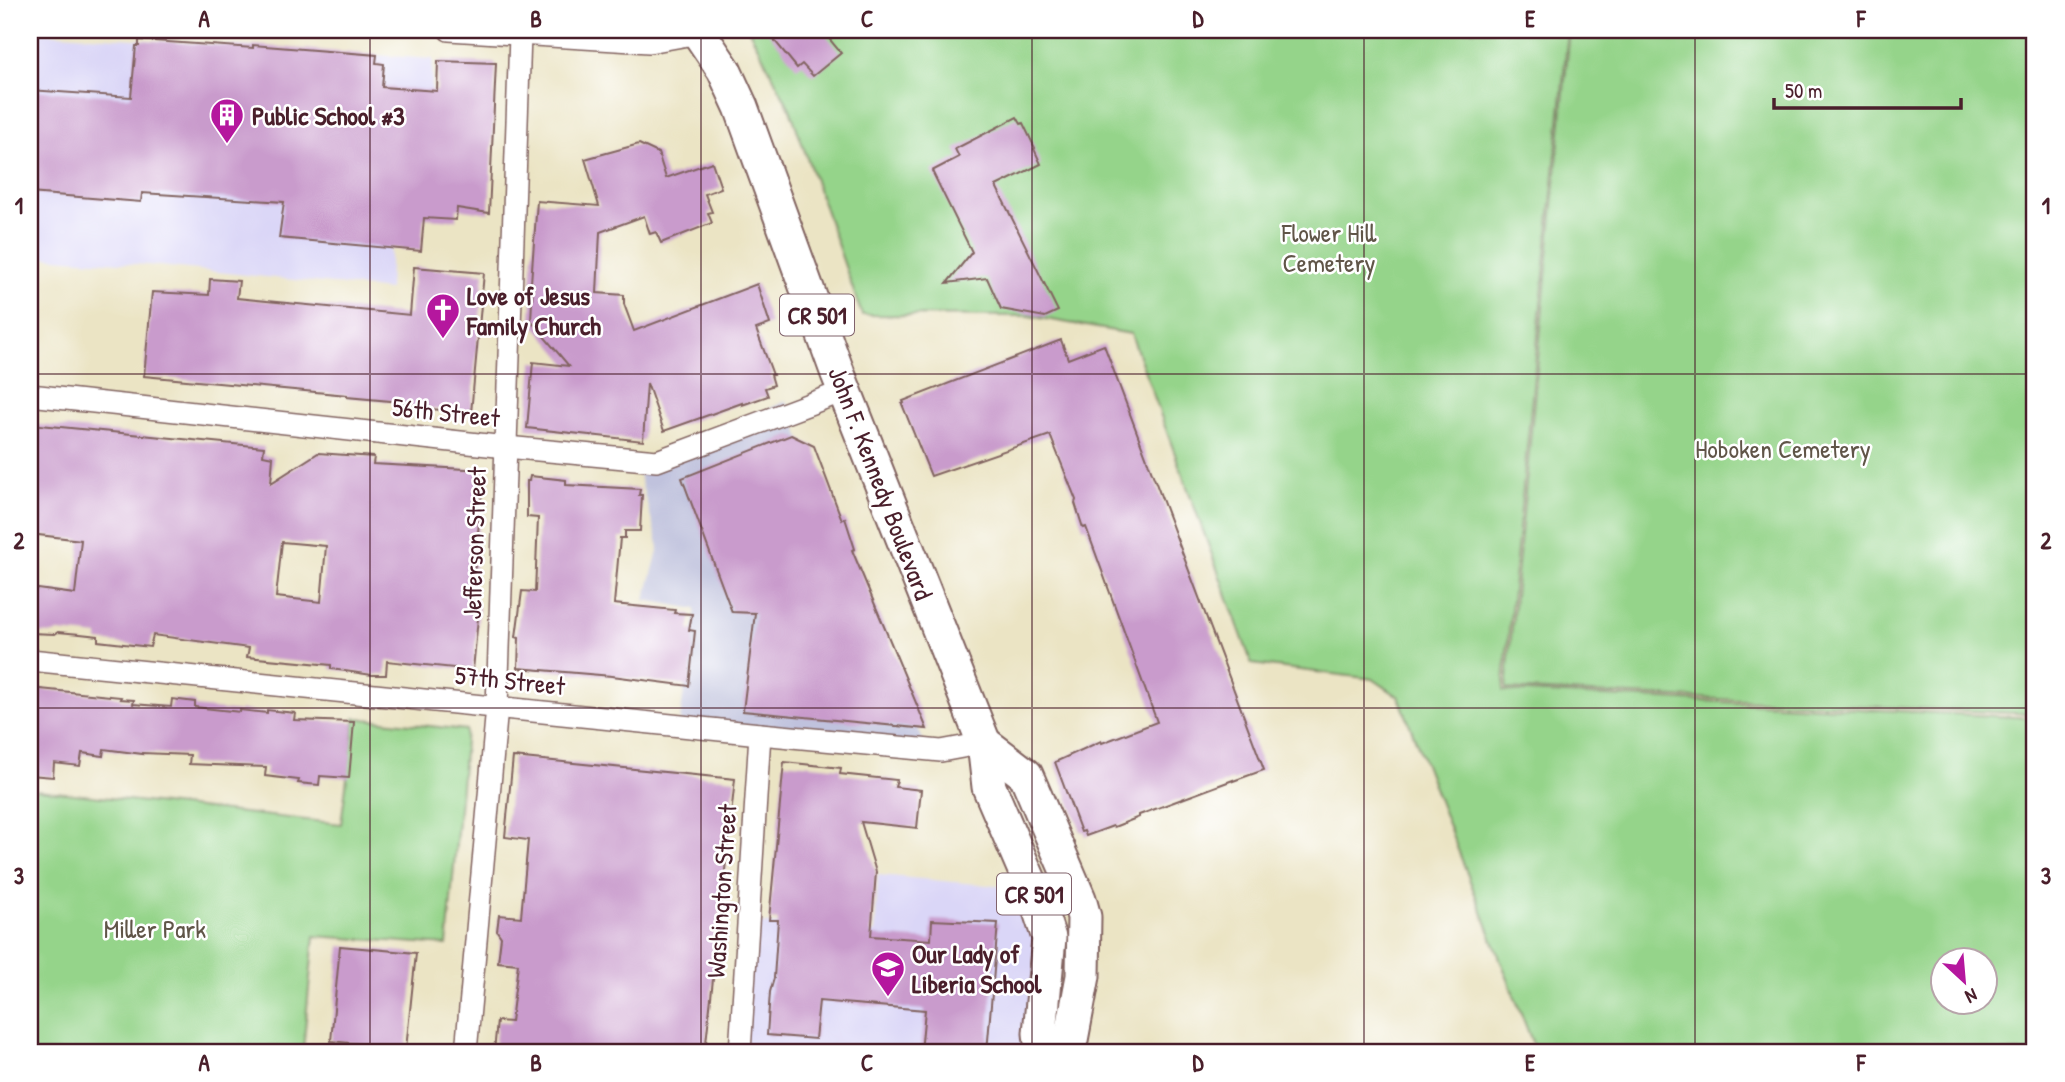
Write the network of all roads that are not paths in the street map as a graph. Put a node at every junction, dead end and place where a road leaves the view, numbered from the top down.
1 (449, 30) edge
2 (698, 31) edge
3 (520, 35) junction
4 (844, 391) junction
5 (30, 395) edge
6 (506, 447) junction
7 (30, 660) edge
8 (497, 707) junction
9 (760, 734) junction
10 (984, 743) junction
11 (466, 1052) edge
12 (740, 1052) edge
13 (1042, 1052) edge
14 (1062, 1052) edge

1 - 3 street
2 - 3 street
2 - 4 main road, John F. Kennedy Boulevard / CR 501
3 - 6 street, Jefferson Street
4 - 6 street, 56th Street
4 - 10 main road, John F. Kennedy Boulevard / CR 501
5 - 6 street, 56th Street
6 - 8 street, Jefferson Street
7 - 8 street, 57th Street
8 - 9 street, 57th Street
8 - 11 street, Jefferson Street
9 - 10 street, 57th Street
9 - 12 street, Washington Street
10 - 13 main road, John F. Kennedy Boulevard / CR 501
10 - 14 main road, CR 501

